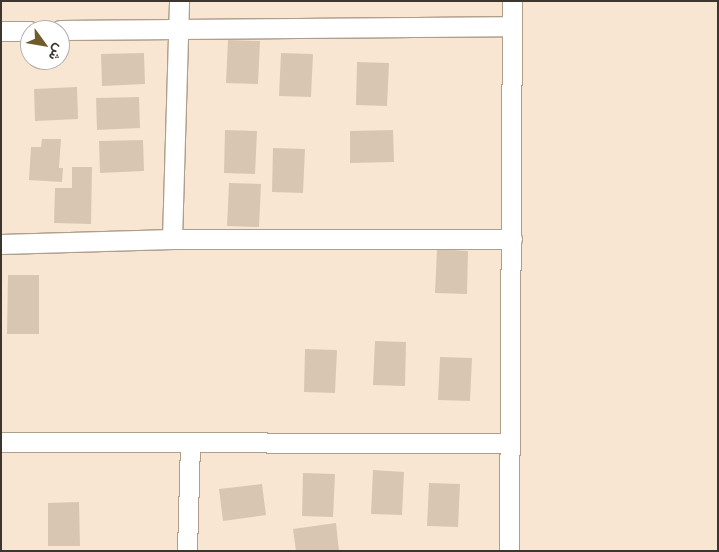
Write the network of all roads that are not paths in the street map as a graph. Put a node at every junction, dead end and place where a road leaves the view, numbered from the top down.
1 (179, 1) edge
2 (512, 1) edge
3 (512, 26) junction
4 (179, 28) junction
5 (70, 30) edge
6 (20, 31) edge
7 (1, 32) edge
8 (172, 239) junction
9 (512, 239) junction
10 (1, 244) edge
11 (1, 442) edge
12 (190, 442) junction
13 (508, 444) junction
14 (187, 551) edge
15 (509, 551) edge

1 - 4 street
2 - 3 street
3 - 4 street
3 - 9 street
4 - 5 street
4 - 8 street
6 - 7 street
8 - 9 street
8 - 10 street
9 - 13 street
11 - 12 street
12 - 13 street
12 - 14 street
13 - 15 street

